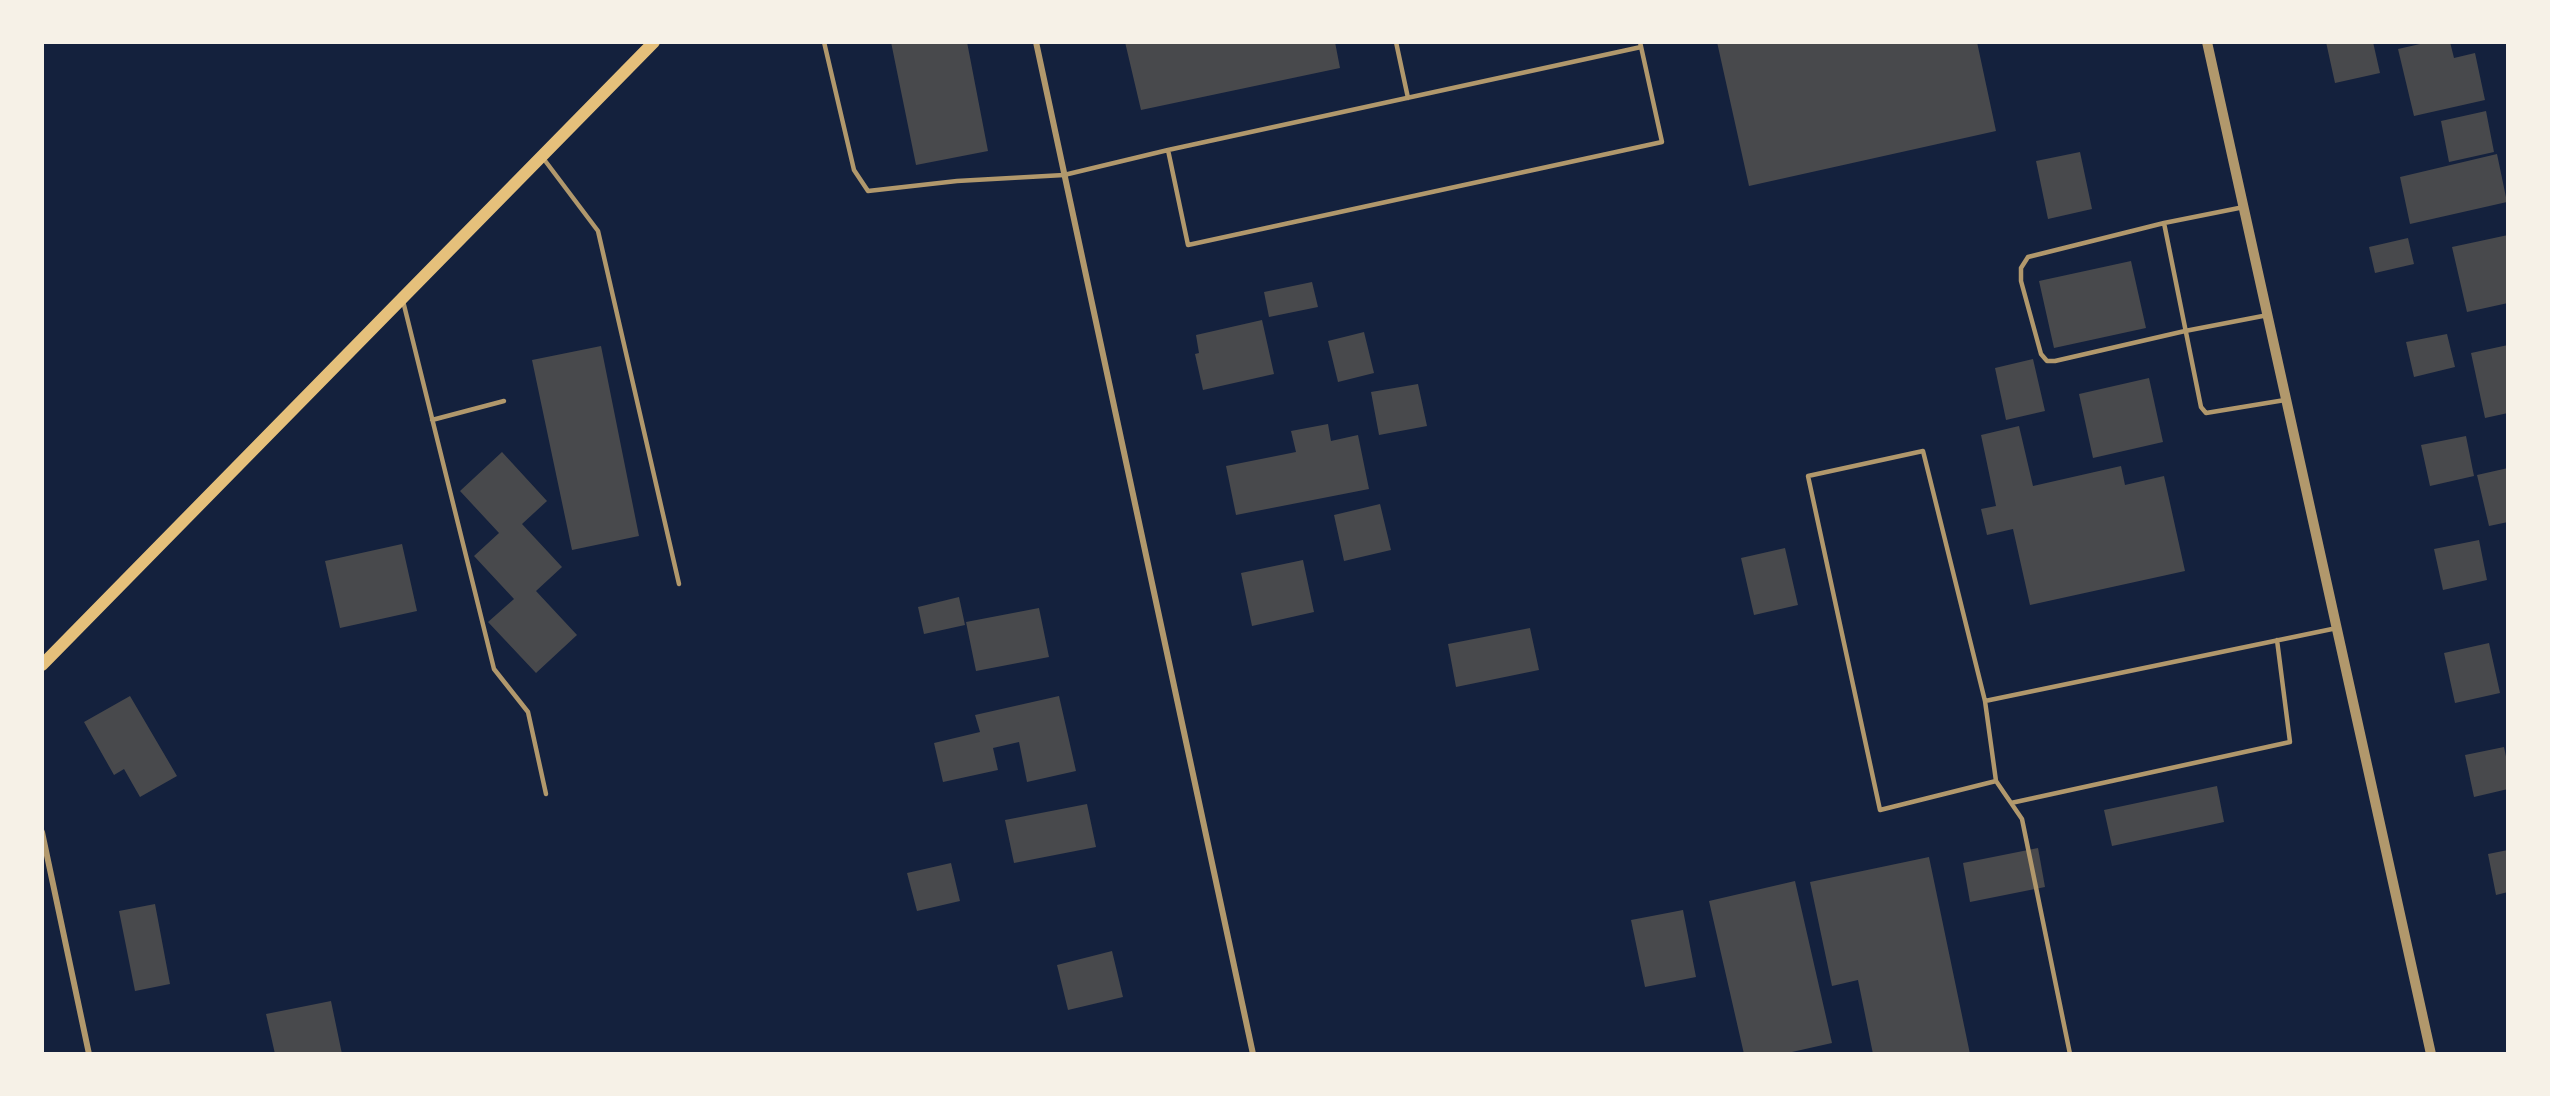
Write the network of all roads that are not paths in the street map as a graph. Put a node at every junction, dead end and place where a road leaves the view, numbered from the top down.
1 (654, 42) edge
2 (824, 42) edge
3 (1036, 42) edge
4 (1396, 42) edge
5 (2207, 42) edge
6 (1640, 44) edge
7 (1408, 98) junction
8 (1168, 150) junction
9 (542, 156) junction
10 (1064, 175) junction
11 (2244, 207) junction
12 (2164, 223) junction
13 (402, 298) junction
14 (2268, 315) junction
15 (2185, 331) junction
16 (2286, 400) junction
17 (504, 401) dead end
18 (432, 420) junction
19 (679, 584) dead end
20 (2337, 627) junction
21 (2277, 640) junction
22 (42, 665) edge
23 (1985, 701) junction
24 (1996, 781) junction
25 (546, 794) dead end
26 (2011, 803) junction
27 (42, 832) edge
28 (89, 1054) edge
29 (1253, 1054) edge
30 (2070, 1054) edge
31 (2431, 1054) edge

1 - 9 main road
2 - 10 lane
3 - 10 street
4 - 7 lane
5 - 11 street
6 - 7 lane
6 - 8 lane
7 - 8 lane
8 - 10 lane
9 - 13 main road
9 - 19 lane
10 - 29 street
11 - 12 lane
11 - 14 street
12 - 15 lane
12 - 15 lane
13 - 18 lane
13 - 22 main road
14 - 15 lane
14 - 16 street
15 - 16 lane
16 - 20 street
17 - 18 lane
18 - 25 lane
20 - 21 lane
20 - 31 street
21 - 23 lane
21 - 26 lane
23 - 24 lane
23 - 24 lane
24 - 26 lane
26 - 30 lane
27 - 28 street

